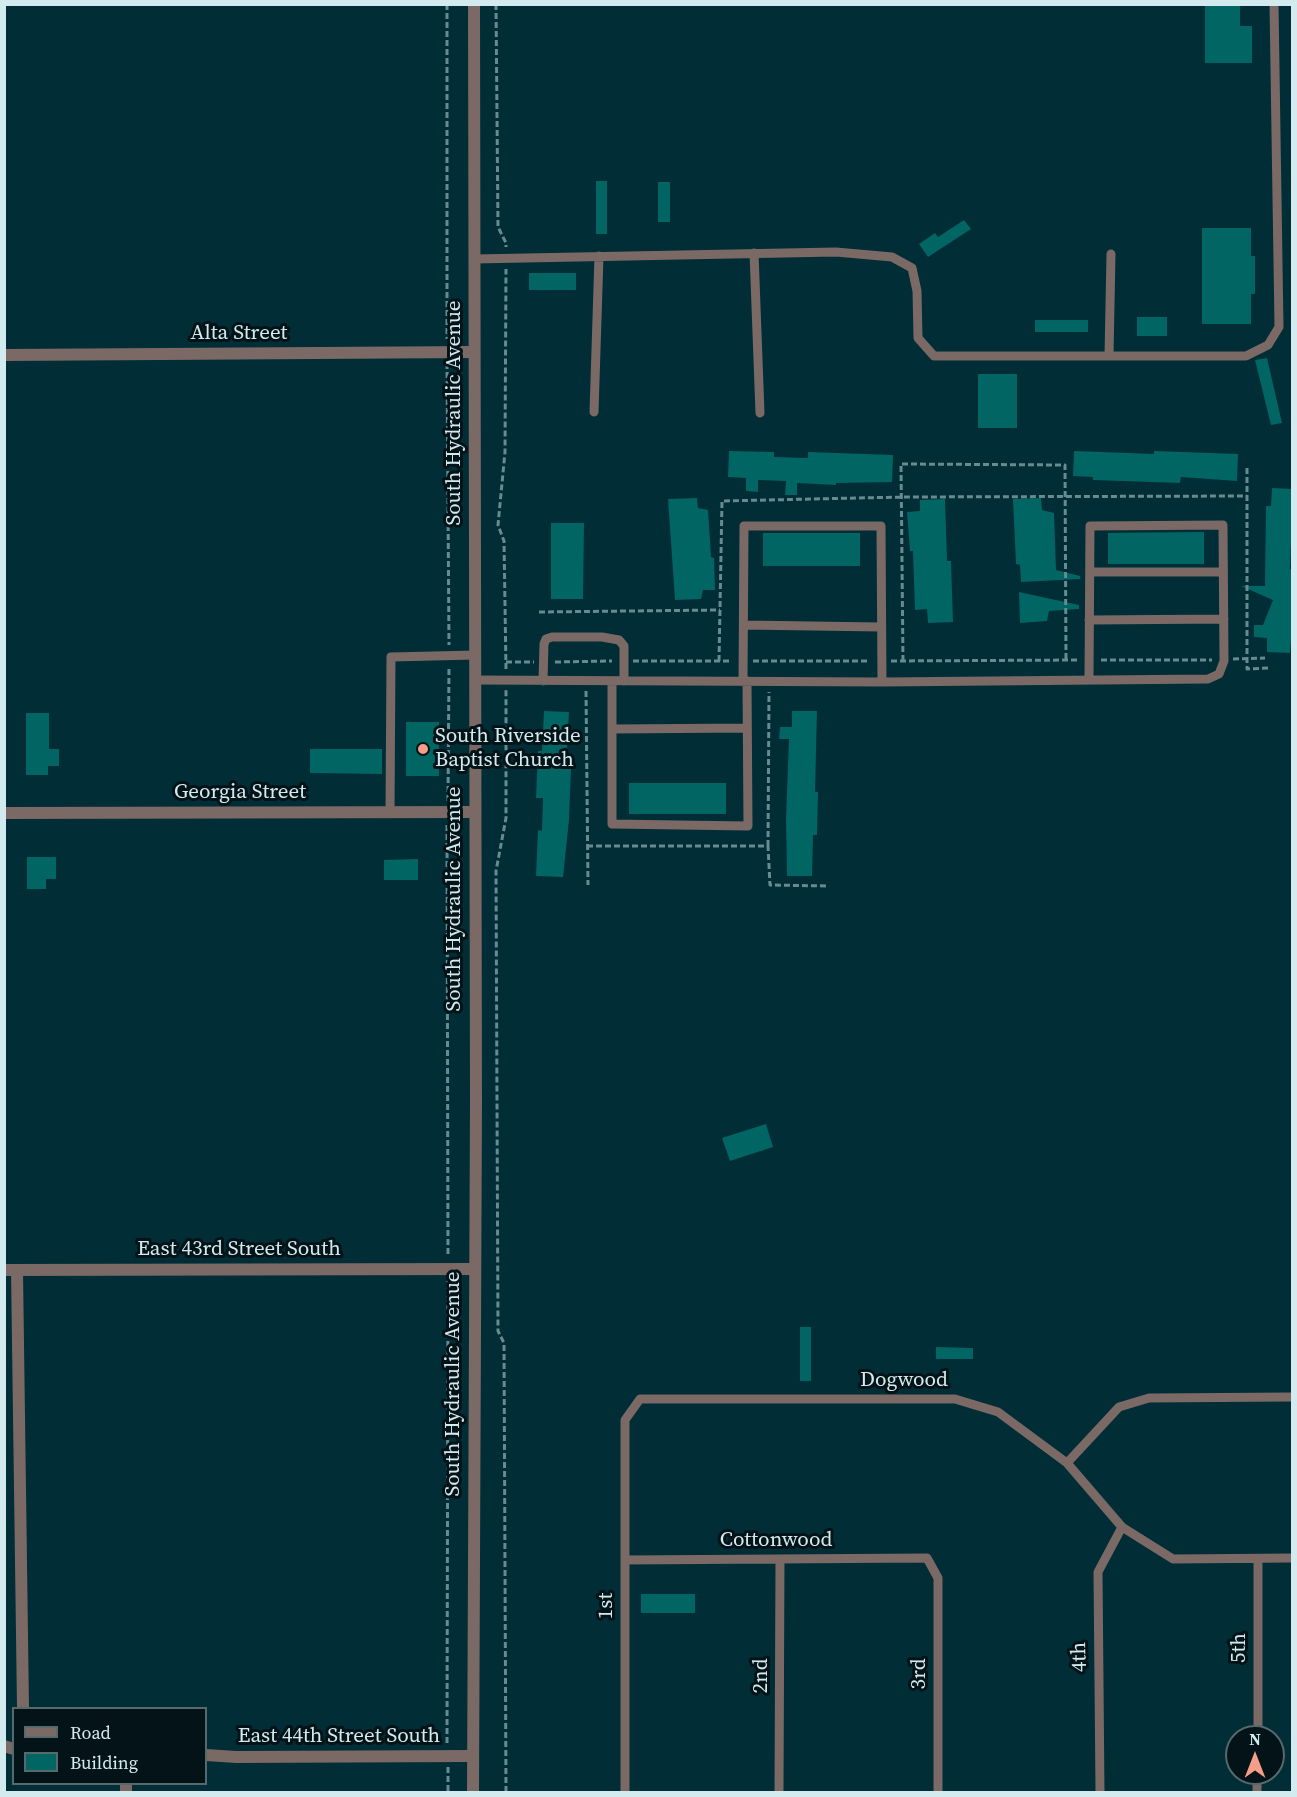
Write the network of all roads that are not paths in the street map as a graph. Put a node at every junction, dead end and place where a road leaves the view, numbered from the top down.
1 (474, 4) edge
2 (1274, 4) edge
3 (754, 253) junction
4 (1111, 254) dead end
5 (599, 256) junction
6 (474, 259) junction
7 (474, 352) junction
8 (4, 355) edge
9 (1109, 356) junction
10 (594, 412) dead end
11 (760, 413) dead end
12 (1090, 572) junction
13 (1223, 572) junction
14 (1224, 619) junction
15 (1089, 620) junction
16 (744, 625) junction
17 (881, 627) junction
18 (474, 655) junction
19 (1089, 678) junction
20 (474, 680) junction
21 (543, 681) junction
22 (612, 681) junction
23 (624, 681) junction
24 (745, 681) junction
25 (882, 681) junction
26 (747, 728) junction
27 (612, 729) junction
28 (390, 812) junction
29 (475, 812) junction
30 (4, 813) edge
31 (474, 1269) junction
32 (11, 1270) edge
33 (1293, 1396) edge
34 (625, 1420) joint
35 (1067, 1463) junction
36 (1122, 1527) junction
37 (927, 1558) joint
38 (1293, 1558) edge
39 (780, 1559) junction
40 (1258, 1559) junction
41 (625, 1560) junction
42 (23, 1707) edge
43 (1258, 1725) edge
44 (207, 1755) edge
45 (473, 1756) junction
46 (473, 1792) edge
47 (625, 1792) edge
48 (779, 1792) edge
49 (938, 1792) edge
50 (1100, 1792) edge

1 - 6 street, South Hydraulic Avenue
2 - 9 lane
3 - 5 lane
3 - 9 lane
3 - 11 lane
4 - 9 lane
5 - 6 lane
5 - 10 lane
6 - 7 street, South Hydraulic Avenue
7 - 8 street, Alta Street
7 - 18 street, South Hydraulic Avenue
12 - 13 lane
12 - 13 lane
12 - 15 lane
13 - 14 lane
14 - 15 lane
14 - 19 lane
15 - 19 lane
16 - 17 lane
16 - 17 lane
16 - 24 lane
17 - 25 lane
18 - 20 street, South Hydraulic Avenue
18 - 28 lane
19 - 25 lane
20 - 21 lane
20 - 29 street, South Hydraulic Avenue
21 - 22 lane
21 - 23 lane
22 - 23 lane
22 - 27 lane
23 - 24 lane
24 - 25 lane
24 - 26 lane
26 - 27 lane
26 - 27 lane
28 - 29 street, Georgia Street
28 - 30 street, Georgia Street
29 - 31 street, South Hydraulic Avenue
31 - 32 street, East 43rd Street South
31 - 45 street, South Hydraulic Avenue
32 - 42 street
33 - 35 lane
34 - 35 lane, Dogwood
34 - 41 lane, 1st
35 - 36 lane
36 - 40 lane
36 - 50 lane, 4th
37 - 39 lane, Cottonwood
37 - 49 lane, 3rd
38 - 40 lane
39 - 41 lane, Cottonwood
39 - 48 lane, 2nd
40 - 43 lane, 5th
41 - 47 lane, 1st
44 - 45 street, East 44th Street South
45 - 46 street, South Hydraulic Avenue

